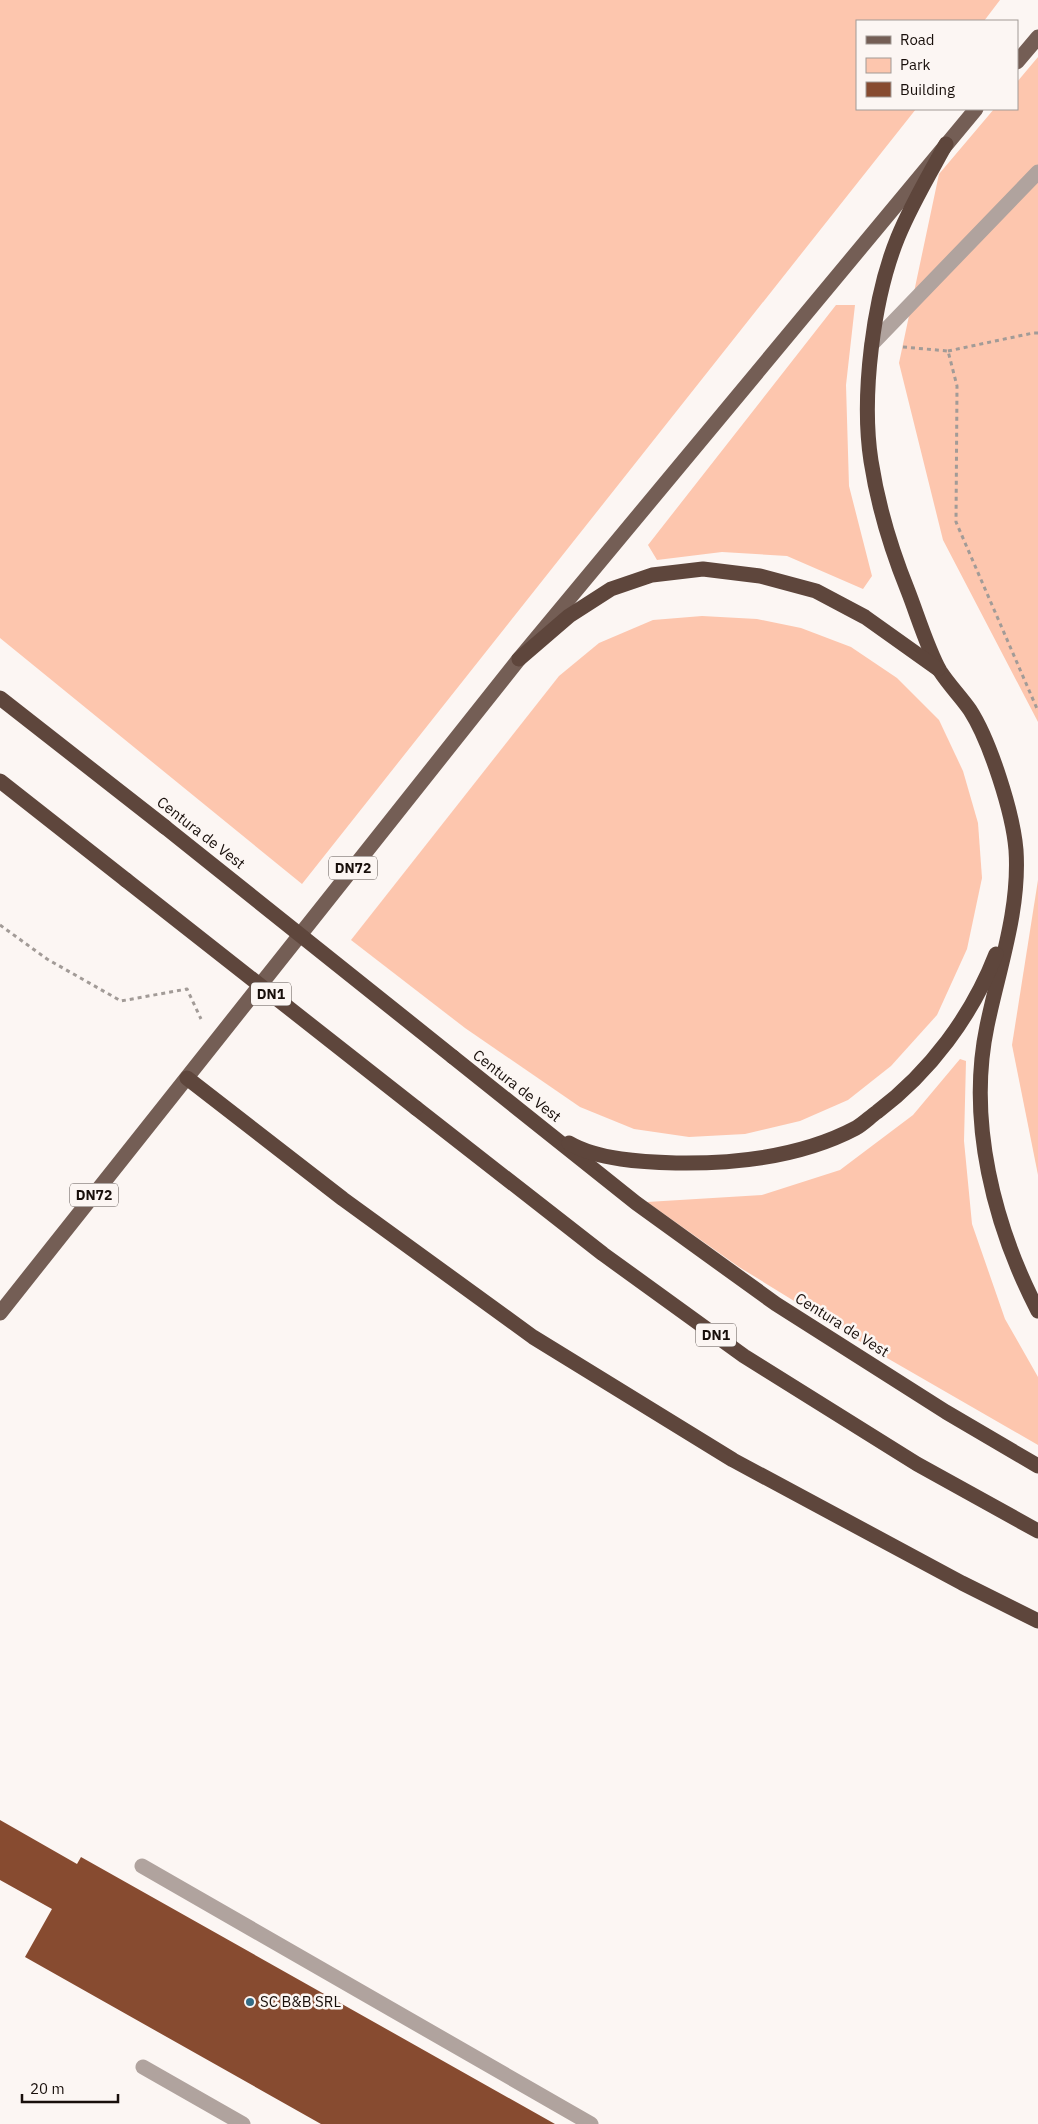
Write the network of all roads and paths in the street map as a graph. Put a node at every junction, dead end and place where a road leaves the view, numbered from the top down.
1 (1038, 37) edge
2 (1018, 61) edge
3 (975, 110) edge
4 (946, 144) junction
5 (1038, 172) edge
6 (1038, 333) edge
7 (872, 344) junction
8 (948, 351) junction
9 (519, 658) junction
10 (939, 670) junction
11 (0, 698) edge
12 (1038, 711) edge
13 (0, 782) edge
14 (1014, 906) junction
15 (0, 925) edge
16 (213, 1044) junction
17 (187, 1078) junction
18 (536, 1123) junction
19 (1038, 1311) edge
20 (0, 1312) edge
21 (1038, 1466) edge
22 (1038, 1531) edge
23 (1038, 1621) edge
24 (142, 1866) dead end
25 (143, 2067) dead end
26 (242, 2124) edge
27 (591, 2124) edge

1 - 2 main road
3 - 4 main road, DN72
4 - 7 highway
4 - 9 main road, DN72
5 - 7 lane
6 - 8 path
7 - 8 path
7 - 10 highway
8 - 12 path
9 - 10 highway
9 - 16 main road, DN72
10 - 14 highway
11 - 18 highway, Centura de Vest, bridge
13 - 22 highway, DN1, bridge
14 - 18 highway
14 - 19 highway
15 - 16 path
16 - 17 main road, DN72
17 - 20 main road, DN72
17 - 23 highway
18 - 21 highway, Centura de Vest
24 - 27 lane
25 - 26 lane

